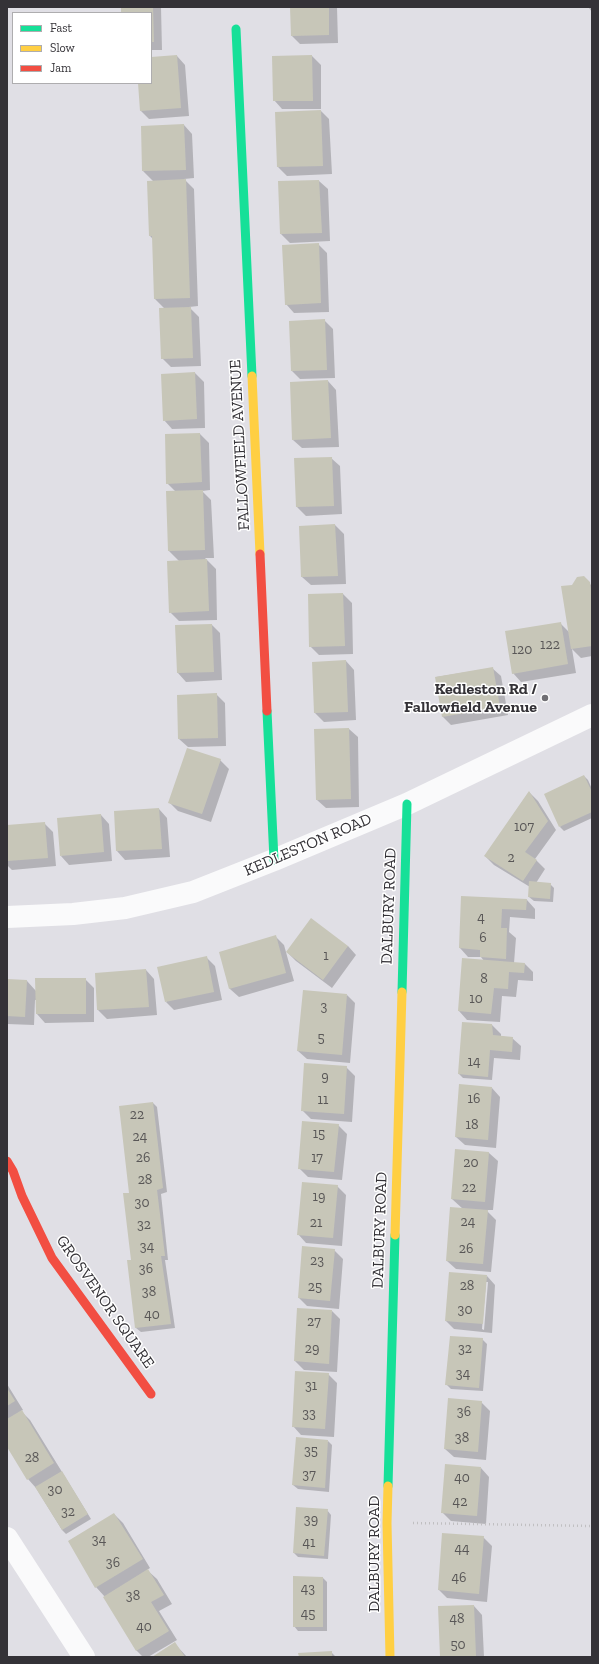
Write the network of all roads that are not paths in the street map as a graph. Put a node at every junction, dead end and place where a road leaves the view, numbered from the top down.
1 (236, 29) dead end
2 (592, 715) edge
3 (407, 804) junction
4 (274, 860) junction
5 (7, 917) edge
6 (7, 1161) edge
7 (151, 1394) dead end
8 (7, 1538) edge
9 (84, 1657) edge
10 (390, 1657) edge

1 - 4 street, FALLOWFIELD AVENUE
2 - 3 street, KEDLESTON ROAD
3 - 4 street, KEDLESTON ROAD
3 - 10 street, DALBURY ROAD
4 - 5 street, KEDLESTON ROAD
6 - 7 street, GROSVENOR SQUARE
8 - 9 street

